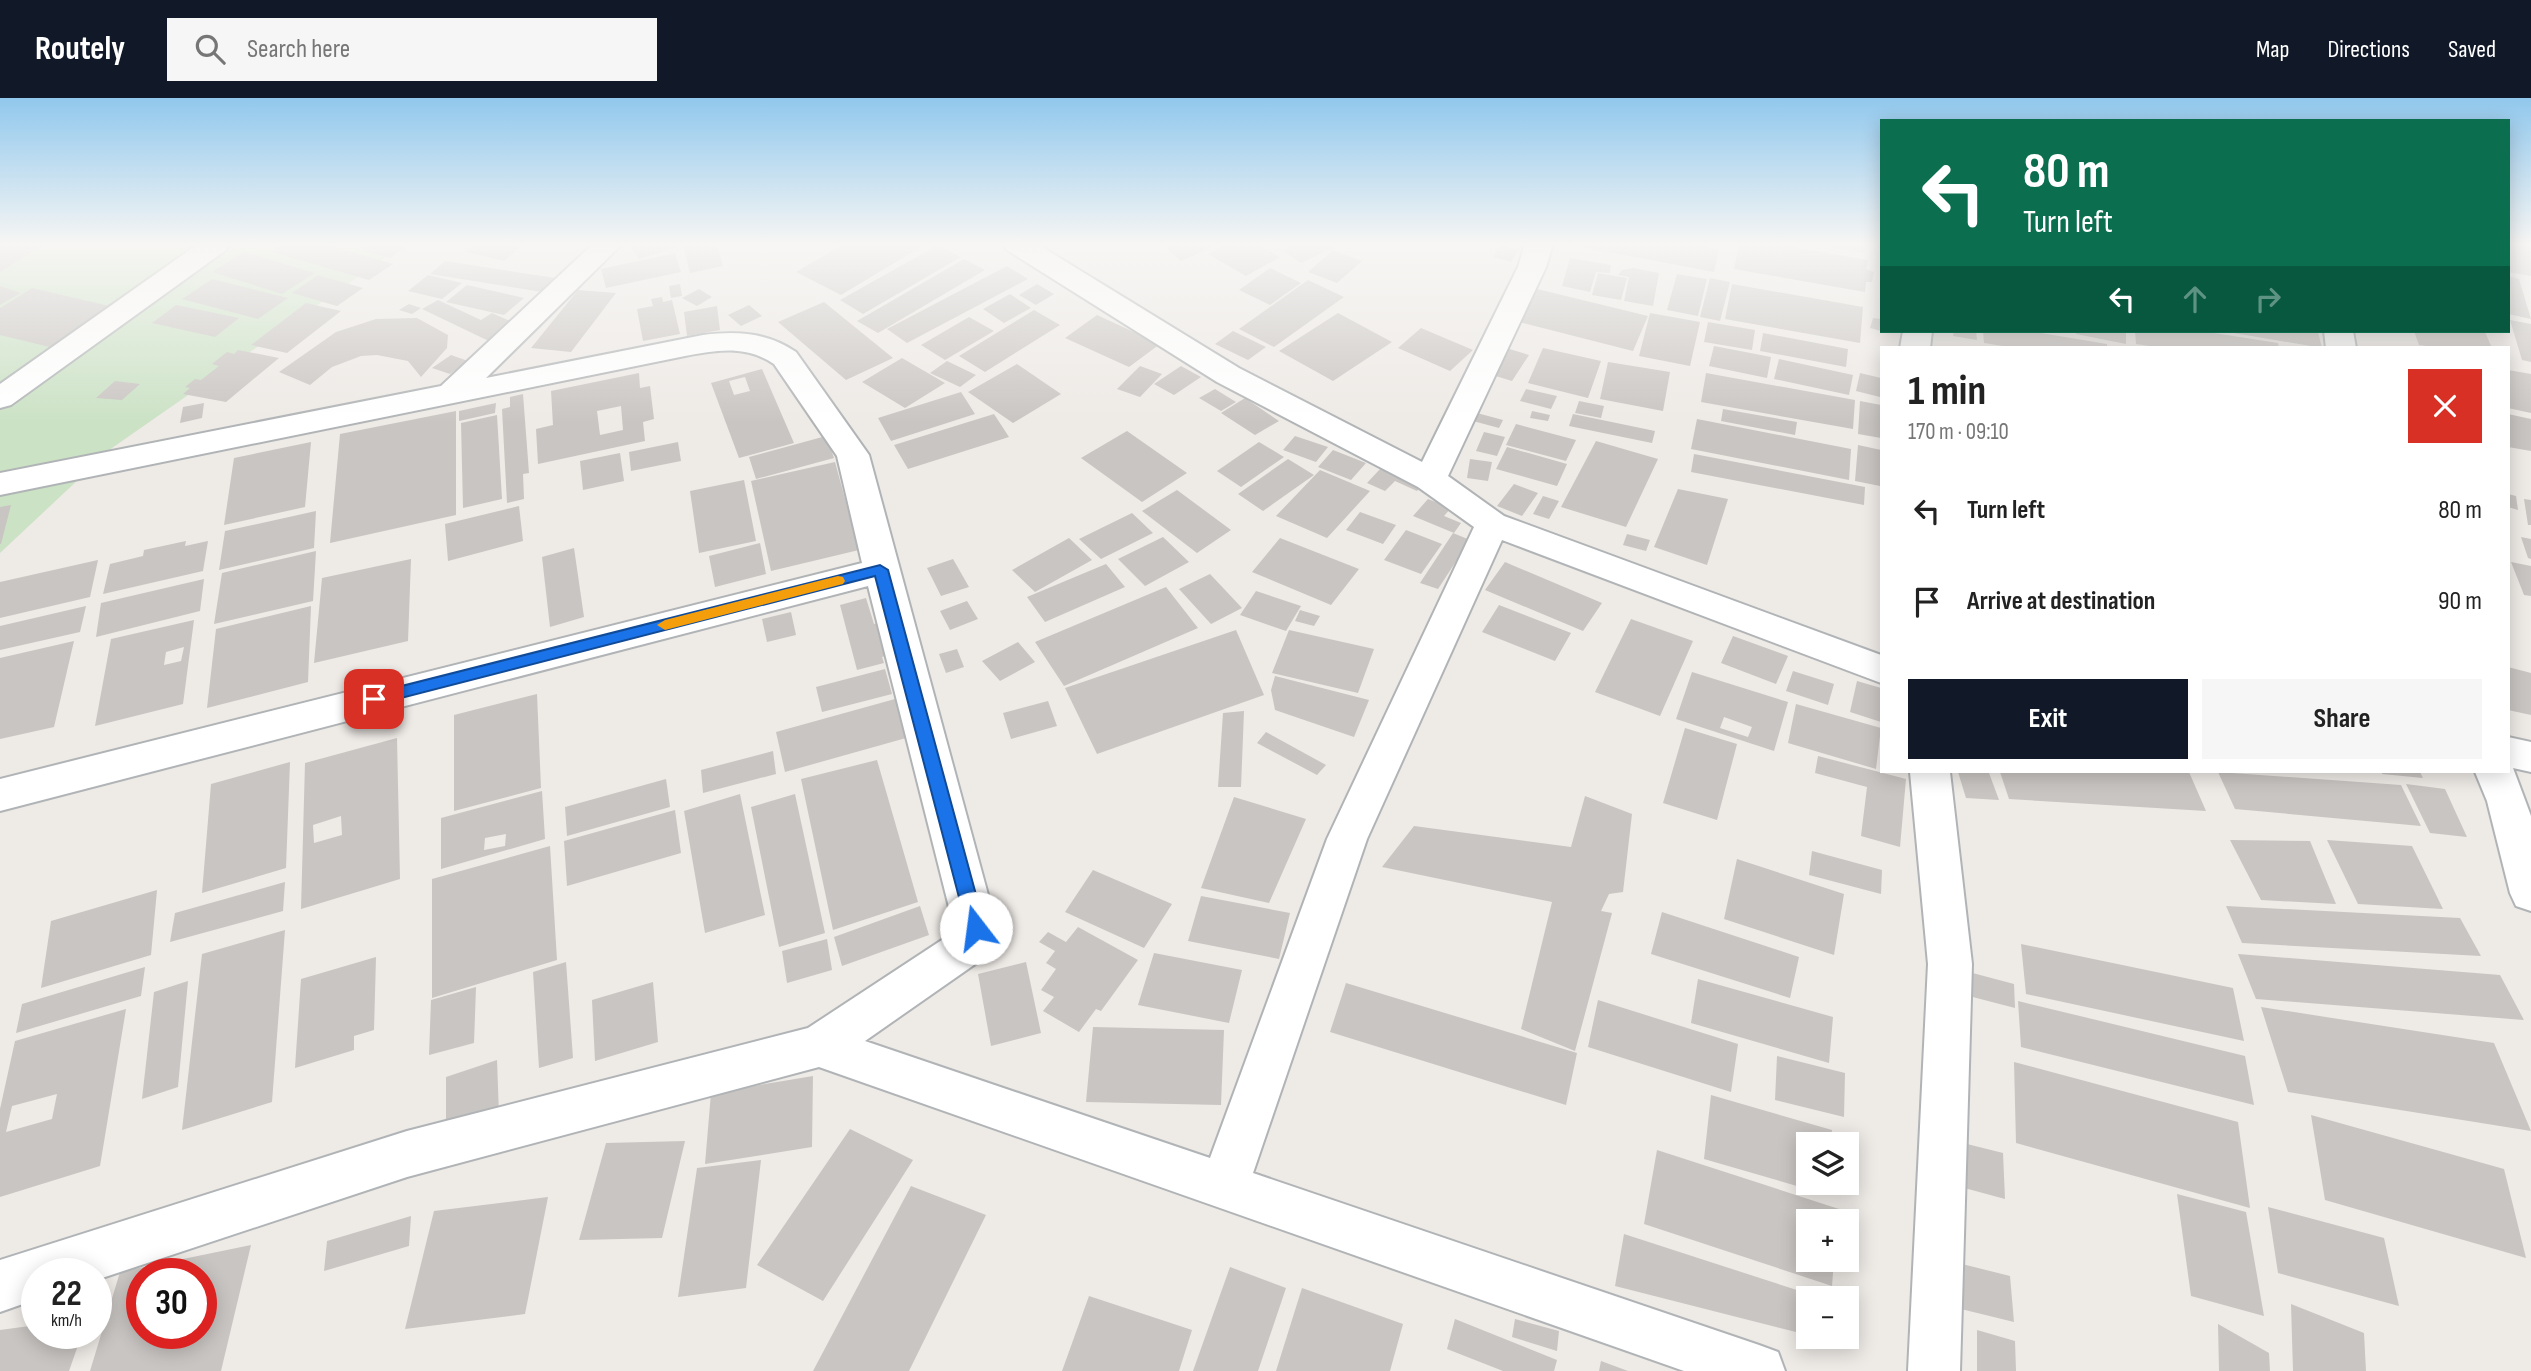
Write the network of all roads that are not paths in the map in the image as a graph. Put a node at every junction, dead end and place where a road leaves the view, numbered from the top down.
1 (133, 303) edge
2 (546, 303) edge
3 (1112, 303) edge
4 (1514, 303) edge
5 (452, 393) junction
6 (0, 398) edge
7 (1430, 479) junction
8 (0, 484) edge
9 (1492, 524) junction
10 (880, 570) junction
11 (1880, 669) edge
12 (2510, 752) edge
13 (2531, 757) edge
14 (1930, 773) edge
15 (2495, 773) edge
16 (0, 795) edge
17 (2531, 893) edge
18 (819, 1046) junction
19 (1224, 1187) junction
20 (0, 1286) edge
21 (1759, 1371) edge
22 (1934, 1371) edge

1 - 6 street
2 - 5 street
3 - 7 street
4 - 7 street
5 - 8 street
5 - 10 street
7 - 9 street
9 - 11 street
9 - 19 street
10 - 16 street
10 - 18 street
12 - 13 street
14 - 22 street
15 - 17 street
18 - 19 street
18 - 20 street
19 - 21 street

